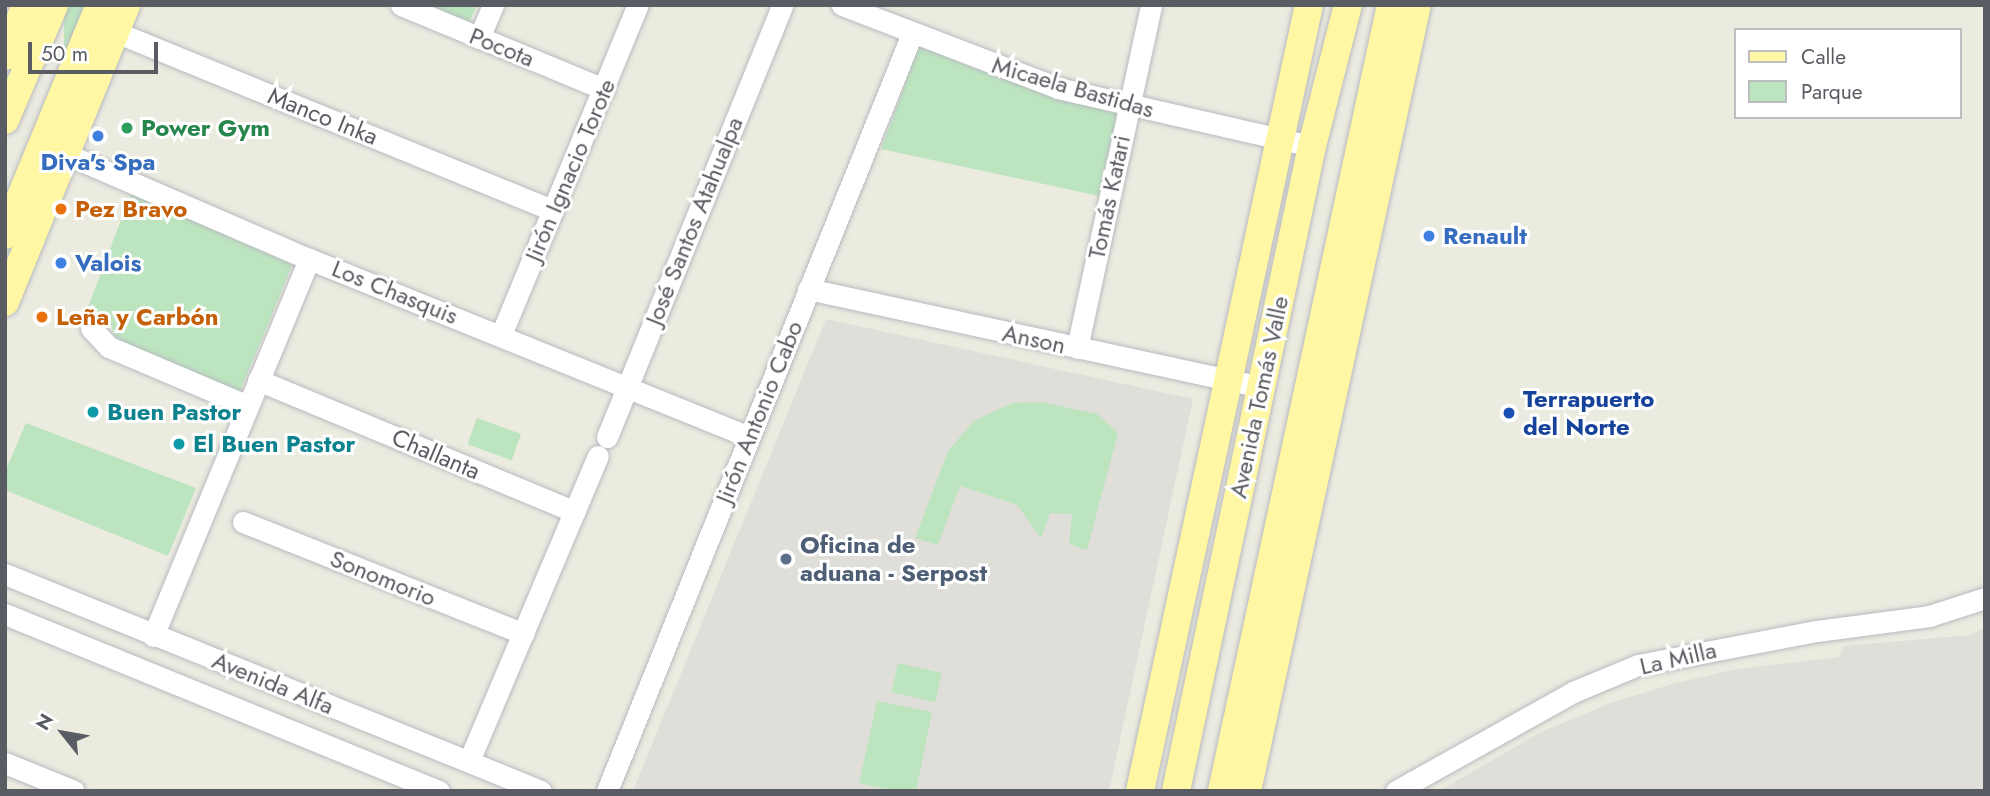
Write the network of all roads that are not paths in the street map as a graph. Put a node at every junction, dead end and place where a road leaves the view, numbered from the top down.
1 (26, 5) edge
2 (54, 5) edge
3 (126, 5) edge
4 (401, 5) edge
5 (493, 5) edge
6 (638, 5) edge
7 (782, 5) edge
8 (842, 5) edge
9 (1151, 5) edge
10 (1309, 5) edge
11 (1348, 5) edge
12 (1391, 5) edge
13 (1417, 5) edge
14 (102, 20) edge
15 (912, 34) junction
16 (1410, 37) junction
17 (480, 38) junction
18 (5, 56) edge
19 (1373, 80) junction
20 (604, 89) junction
21 (1129, 105) junction
22 (5, 122) edge
23 (1280, 139) junction
24 (1312, 146) junction
25 (54, 149) junction
26 (553, 210) junction
27 (5, 235) edge
28 (309, 258) junction
29 (808, 289) junction
30 (5, 302) edge
31 (91, 328) dead end
32 (501, 335) junction
33 (1077, 348) junction
34 (258, 380) junction
35 (1229, 381) junction
36 (626, 387) junction
37 (1261, 387) junction
38 (248, 406) junction
39 (748, 436) junction
40 (1249, 443) junction
41 (1306, 456) junction
42 (575, 512) junction
43 (243, 522) dead end
44 (5, 574) edge
45 (1217, 595) junction
46 (1985, 598) edge
47 (1260, 604) junction
48 (5, 614) edge
49 (523, 634) junction
50 (153, 636) junction
51 (469, 761) junction
52 (5, 764) edge
53 (74, 791) edge
54 (439, 791) edge
55 (541, 791) edge
56 (607, 791) edge
57 (1140, 791) edge
58 (1176, 791) edge
59 (1222, 791) edge
60 (1247, 791) edge
61 (1396, 791) edge

1 - 18 main road
2 - 22 main road
3 - 14 main road
4 - 17 street, Pocota
5 - 17 street
6 - 20 street, Jirón Ignacio Torote
7 - 36 street, José Santos Atahualpa
8 - 15 street, Micaela Bastidas
9 - 21 street, Tomás Katari
10 - 23 main road, Avenida Tomás Valle
11 - 24 main road, Avenida Tomás Valle
12 - 19 main road, Avenida Tomás Valle
13 - 16 main road, Avenida Tomás Valle
14 - 25 main road
14 - 26 street, Manco Inka
15 - 21 street, Micaela Bastidas
15 - 29 street, Jirón Antonio Cabo
16 - 19 main road
16 - 41 main road, Avenida Tomás Valle
17 - 20 street, Pocota
19 - 41 main road, Avenida Tomás Valle
20 - 26 street, Jirón Ignacio Torote
21 - 23 street, Micaela Bastidas
21 - 33 street, Tomás Katari
22 - 25 main road
23 - 24 street, Micaela Bastidas
23 - 35 main road, Avenida Tomás Valle
24 - 37 main road, Avenida Tomás Valle
25 - 27 main road
25 - 28 street, Los Chasquis
25 - 30 main road
26 - 32 street, Jirón Ignacio Torote
28 - 32 street, Los Chasquis
28 - 34 street
29 - 33 street, Anson
29 - 39 street, Jirón Antonio Cabo
31 - 38 street
32 - 36 street, Los Chasquis
33 - 35 street, Anson
34 - 38 street
34 - 42 street, Challanta
35 - 37 street, Anson
35 - 57 main road, Avenida Tomás Valle
36 - 39 street, Los Chasquis
36 - 42 street, José Santos Atahualpa
37 - 40 main road, Avenida Tomás Valle
38 - 50 street
39 - 56 street, Jirón Antonio Cabo
40 - 41 main road
40 - 45 main road, Avenida Tomás Valle
41 - 47 main road, Avenida Tomás Valle
41 - 60 main road, Avenida Tomás Valle
42 - 49 street, José Santos Atahualpa
43 - 49 street, Sonomorio
44 - 50 street, Avenida Alfa
45 - 47 main road
45 - 58 main road, Avenida Tomás Valle
46 - 61 street, La Milla
47 - 59 main road, Avenida Tomás Valle
48 - 54 street, Avenida Alfa
49 - 51 street, José Santos Atahualpa
50 - 51 street, Avenida Alfa
51 - 55 street, Avenida Alfa
52 - 53 street

